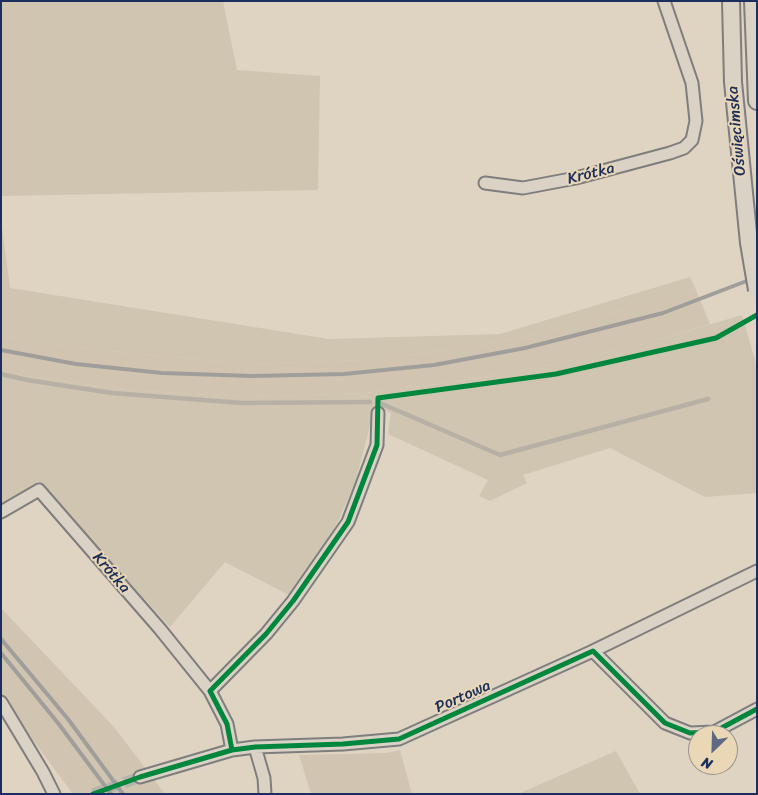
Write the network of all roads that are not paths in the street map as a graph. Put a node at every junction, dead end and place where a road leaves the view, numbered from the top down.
1 (664, 1) edge
2 (731, 1) edge
3 (753, 1) edge
4 (757, 101) edge
5 (484, 183) dead end
6 (757, 290) edge
7 (378, 413) dead end
8 (1, 512) edge
9 (757, 571) edge
10 (593, 651) junction
11 (210, 691) junction
12 (1, 702) edge
13 (757, 709) edge
14 (255, 747) junction
15 (232, 750) junction
16 (140, 777) tunnel mouth
17 (54, 794) edge
18 (265, 794) edge

1 - 5 street, Krótka
2 - 6 main road, Oświęcimska, bridge
3 - 4 main road, Oświęcimska
7 - 11 street
8 - 11 street, Krótka
9 - 10 street, Portowa
10 - 13 street
10 - 14 street, Portowa
11 - 15 street
12 - 17 street
14 - 15 street, Portowa
14 - 18 street
15 - 16 street, Portowa

